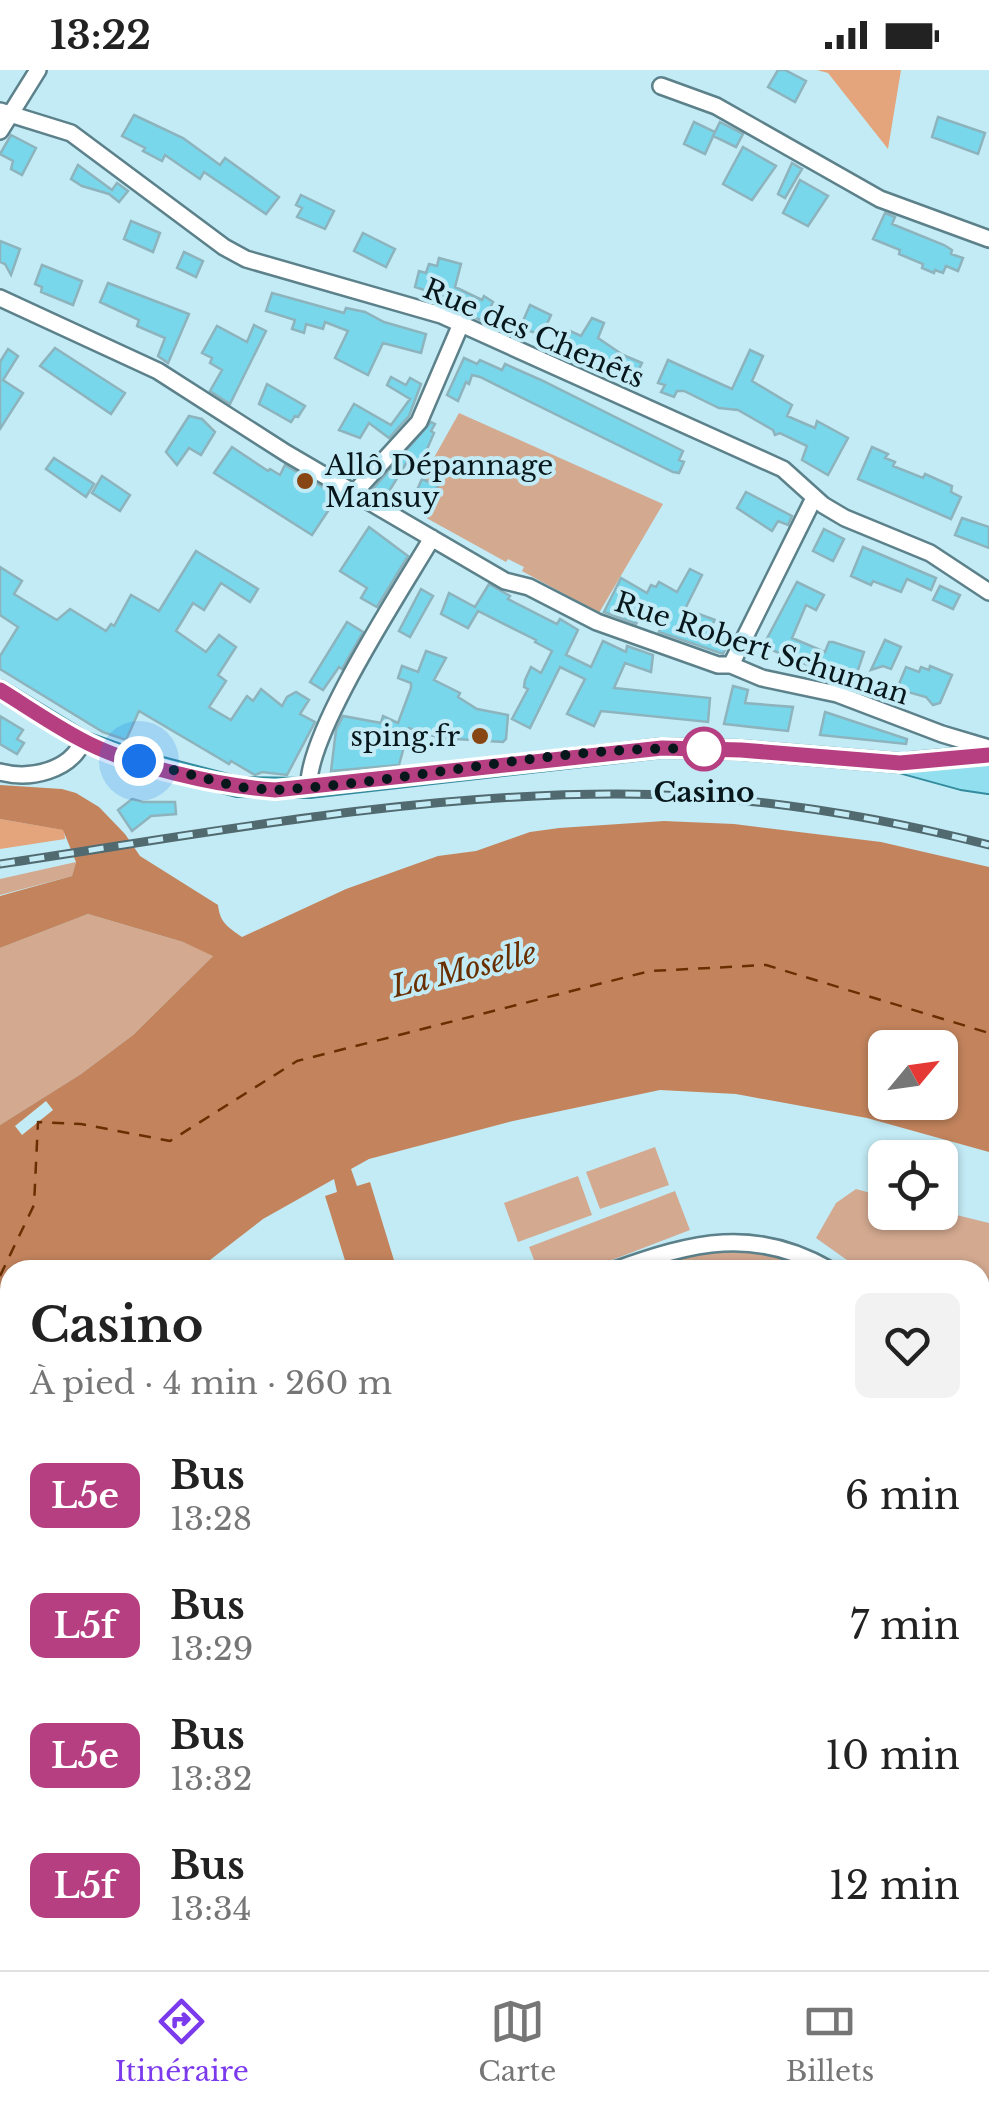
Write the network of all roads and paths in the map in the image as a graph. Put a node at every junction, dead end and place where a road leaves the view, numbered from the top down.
1 (38, 70) edge
2 (662, 86) dead end
3 (6, 112) edge
4 (0, 131) edge
5 (989, 239) edge
6 (0, 298) edge
7 (461, 324) junction
8 (355, 492) junction
9 (814, 498) junction
10 (432, 538) junction
11 (989, 592) edge
12 (731, 665) junction
13 (0, 690) edge
14 (83, 741) junction
15 (989, 752) edge
16 (900, 763) junction
17 (989, 770) edge
18 (0, 772) edge
19 (989, 784) edge
20 (309, 788) junction
21 (644, 1260) edge
22 (810, 1260) edge

1 - 3 street
2 - 5 street
3 - 4 street
3 - 7 street, Rue des Chenêts
6 - 8 street, Rue Robert Schuman
7 - 8 street
7 - 9 street, Rue des Chenêts
8 - 10 street, Rue Robert Schuman
9 - 11 street, Rue des Chenêts
9 - 12 street
10 - 12 street, Rue Robert Schuman
10 - 20 street
12 - 15 street, Rue Robert Schuman
13 - 14 main road
14 - 18 street
14 - 20 main road
15 - 16 main road
16 - 17 main road
16 - 19 main road
16 - 20 main road
21 - 22 street

